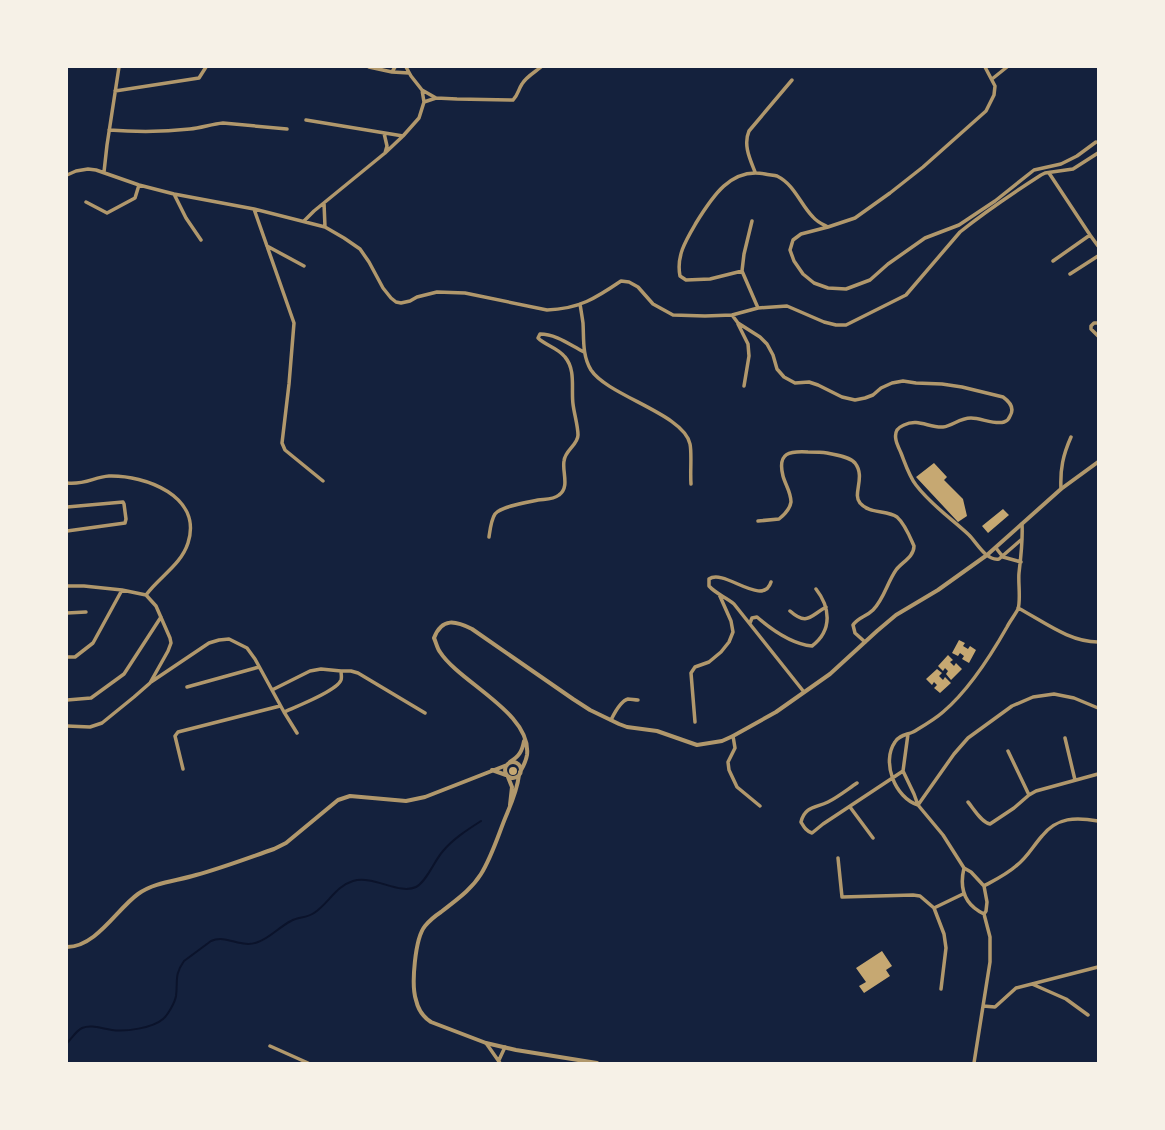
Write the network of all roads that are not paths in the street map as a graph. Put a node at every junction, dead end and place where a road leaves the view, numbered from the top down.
1 (119, 67) edge
2 (206, 67) edge
3 (369, 67) edge
4 (395, 67) edge
5 (406, 67) edge
6 (542, 67) edge
7 (985, 67) edge
8 (1007, 67) edge
9 (392, 72) junction
10 (409, 73) junction
11 (992, 78) junction
12 (792, 80) dead end
13 (422, 90) junction
14 (116, 91) junction
15 (436, 98) junction
16 (424, 102) junction
17 (306, 120) dead end
18 (287, 129) dead end
19 (109, 130) junction
20 (384, 132) junction
21 (403, 136) junction
22 (1096, 142) dead end
23 (385, 153) junction
24 (1098, 153) edge
25 (104, 172) junction
26 (755, 172) junction
27 (1049, 173) junction
28 (67, 175) edge
29 (139, 185) junction
30 (174, 194) junction
31 (86, 202) dead end
32 (324, 203) junction
33 (254, 209) junction
34 (304, 221) junction
35 (752, 221) dead end
36 (325, 227) junction
37 (828, 227) junction
38 (1090, 235) junction
39 (200, 240) dead end
40 (267, 246) junction
41 (1098, 246) edge
42 (1098, 256) edge
43 (1053, 261) dead end
44 (304, 266) dead end
45 (742, 271) junction
46 (1070, 274) dead end
47 (580, 304) junction
48 (758, 308) junction
49 (732, 315) junction
50 (738, 323) junction
51 (1098, 323) edge
52 (1098, 336) edge
53 (584, 352) junction
54 (744, 386) dead end
55 (1071, 436) dead end
56 (1098, 462) edge
57 (323, 481) dead end
58 (67, 483) edge
59 (691, 484) dead end
60 (1061, 489) junction
61 (67, 508) edge
62 (758, 521) dead end
63 (1022, 524) junction
64 (67, 531) edge
65 (489, 537) dead end
66 (1022, 539) junction
67 (996, 548) junction
68 (987, 555) junction
69 (1003, 557) junction
70 (1021, 562) junction
71 (771, 582) dead end
72 (67, 586) edge
73 (816, 588) dead end
74 (122, 590) junction
75 (146, 594) junction
76 (718, 594) junction
77 (826, 607) junction
78 (1018, 608) junction
79 (790, 611) dead end
80 (86, 612) dead end
81 (67, 614) edge
82 (161, 617) junction
83 (750, 623) junction
84 (865, 642) junction
85 (1098, 642) edge
86 (67, 657) edge
87 (259, 667) junction
88 (341, 671) junction
89 (150, 683) junction
90 (187, 687) dead end
91 (272, 690) junction
92 (804, 692) junction
93 (67, 700) edge
94 (638, 700) dead end
95 (280, 706) junction
96 (1098, 708) edge
97 (284, 712) junction
98 (425, 713) dead end
99 (610, 720) junction
100 (695, 722) dead end
101 (67, 726) edge
102 (297, 733) dead end
103 (908, 734) junction
104 (733, 736) junction
105 (1065, 738) dead end
106 (524, 739) junction
107 (1008, 750) dead end
108 (508, 764) junction
109 (183, 770) dead end
110 (492, 770) junction
111 (903, 771) junction
112 (520, 774) junction
113 (1098, 774) edge
114 (507, 776) junction
115 (892, 778) junction
116 (1075, 780) junction
117 (857, 783) dead end
118 (1028, 795) junction
119 (968, 802) dead end
120 (510, 805) junction
121 (918, 805) junction
122 (760, 806) dead end
123 (850, 807) junction
124 (1098, 821) edge
125 (873, 838) dead end
126 (838, 858) dead end
127 (964, 868) junction
128 (984, 886) junction
129 (963, 894) junction
130 (934, 908) junction
131 (984, 914) junction
132 (67, 947) edge
133 (1098, 967) edge
134 (1031, 984) junction
135 (941, 990) dead end
136 (983, 1006) junction
137 (1088, 1015) dead end
138 (486, 1043) junction
139 (270, 1046) dead end
140 (505, 1047) junction
141 (500, 1061) edge
142 (308, 1063) edge
143 (597, 1063) edge
144 (974, 1063) edge

1 - 14 street
2 - 14 street
3 - 9 street
4 - 9 street
5 - 10 street
6 - 15 street
7 - 11 street
8 - 11 street
9 - 10 street
10 - 13 street
11 - 37 street
12 - 26 street
13 - 15 street
13 - 16 street
14 - 19 street
15 - 16 street
16 - 21 street
17 - 20 street
18 - 19 street
19 - 25 street
20 - 21 street
20 - 23 street
21 - 23 street
22 - 37 street
23 - 32 street
24 - 27 street
25 - 28 street
25 - 29 street
26 - 37 street
26 - 45 street
27 - 38 street
27 - 48 street
29 - 30 street
29 - 31 street
30 - 33 street
30 - 39 street
32 - 34 street
32 - 36 street
33 - 34 street
33 - 40 street
34 - 36 street
35 - 45 street
36 - 47 street
38 - 41 street
38 - 43 street
40 - 44 street
40 - 57 street
42 - 46 street
45 - 48 street
47 - 49 street
47 - 53 street
48 - 49 street
49 - 50 street
50 - 54 street
50 - 68 street
51 - 52 street
53 - 59 street
53 - 65 street
55 - 60 street
56 - 60 street
58 - 75 street
60 - 63 street
61 - 64 street
62 - 84 street
63 - 66 street
63 - 67 street
66 - 69 street
66 - 70 street
67 - 68 street
67 - 69 street
68 - 69 street
68 - 84 street
69 - 70 street
70 - 78 street
71 - 76 street
72 - 74 street
73 - 77 street
74 - 75 street
74 - 86 street
75 - 82 street
76 - 83 street
76 - 100 street
77 - 79 street
77 - 83 street
78 - 85 street
78 - 103 street
80 - 81 street
82 - 89 street
82 - 93 street
83 - 92 street
84 - 92 street
87 - 89 street
87 - 90 street
87 - 91 street
88 - 91 street
88 - 97 street
88 - 98 street
89 - 101 street
91 - 95 street
92 - 104 street
94 - 99 street
95 - 97 street
95 - 109 street
96 - 121 street
97 - 102 street
99 - 104 street
99 - 106 street
103 - 111 street
103 - 115 street
104 - 122 street
105 - 116 street
106 - 108 street
106 - 112 street
107 - 118 street
108 - 110 street
108 - 112 street
108 - 114 street
110 - 114 street
110 - 132 street
111 - 115 street
111 - 121 street
112 - 114 street
112 - 120 street
113 - 116 street
114 - 120 street
115 - 121 street
115 - 123 street
116 - 118 street
117 - 123 street
118 - 119 street
120 - 138 street
121 - 127 street
123 - 125 street
124 - 128 street
126 - 130 street
127 - 128 street
127 - 129 street
128 - 131 street
129 - 130 street
129 - 131 street
130 - 135 street
131 - 136 street
133 - 134 street
134 - 136 street
134 - 137 street
136 - 144 street
138 - 140 street
138 - 141 street
139 - 142 street
140 - 141 street
140 - 143 street

